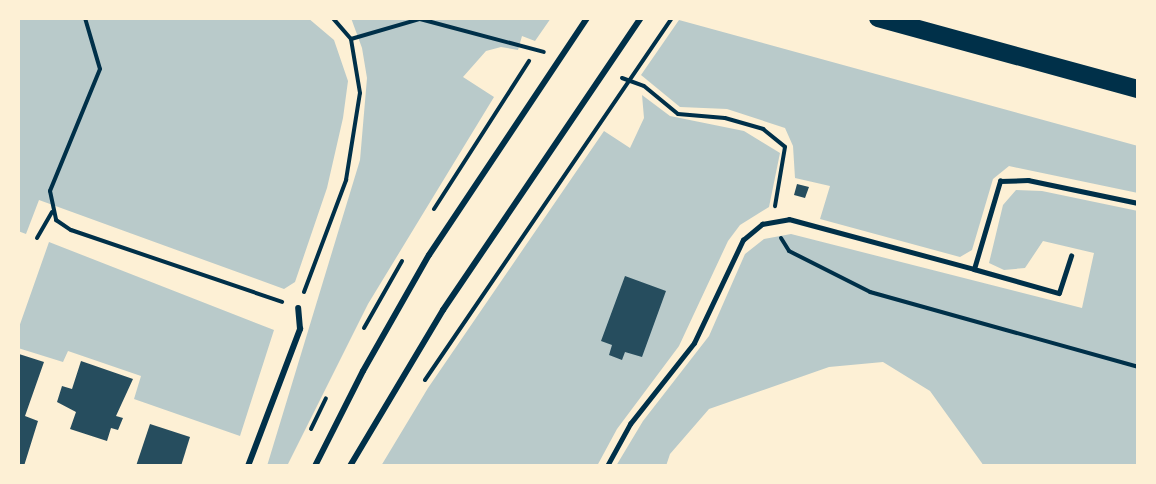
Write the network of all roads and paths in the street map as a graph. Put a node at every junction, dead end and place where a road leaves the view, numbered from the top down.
1 (85, 18) edge
2 (333, 18) edge
3 (587, 18) edge
4 (641, 18) edge
5 (672, 18) edge
6 (878, 18) edge
7 (1138, 89) edge
8 (1138, 202) edge
9 (52, 212) junction
10 (772, 222) junction
11 (38, 238) dead end
12 (1071, 256) dead end
13 (974, 269) junction
14 (298, 308) junction
15 (1138, 367) edge
16 (424, 382) dead end
17 (248, 466) edge
18 (315, 466) edge
19 (350, 466) edge
20 (608, 466) edge

1 - 9 path
2 - 14 path
3 - 18 street
4 - 19 street
5 - 16 path
6 - 7 highway
8 - 13 lane
9 - 11 path
9 - 14 path
10 - 13 lane
10 - 15 path
10 - 20 lane
12 - 13 lane
14 - 17 street

